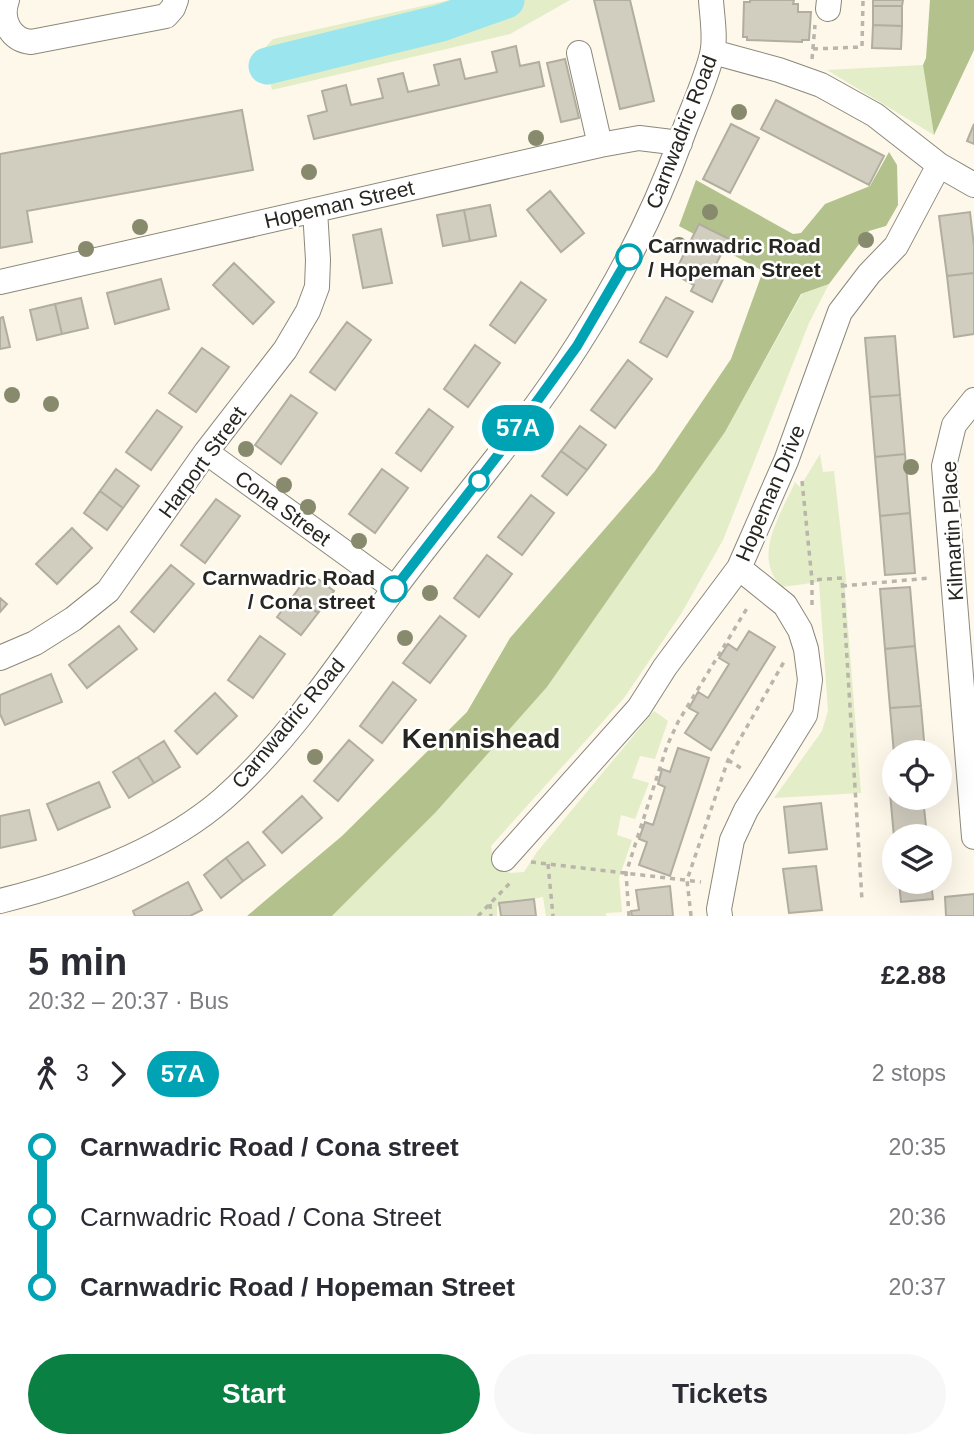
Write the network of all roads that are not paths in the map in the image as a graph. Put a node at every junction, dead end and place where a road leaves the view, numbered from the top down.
1 (7, 0) edge
2 (176, 0) edge
3 (711, 0) edge
4 (713, 52) junction
5 (579, 53) dead end
6 (680, 143) junction
7 (600, 145) junction
8 (939, 165) junction
9 (974, 185) edge
10 (315, 210) junction
11 (0, 282) edge
12 (974, 400) edge
13 (206, 452) junction
14 (739, 568) junction
15 (394, 589) junction
16 (0, 658) edge
17 (972, 796) edge
18 (974, 836) edge
19 (504, 859) road end
20 (0, 901) edge
21 (720, 916) edge

1 - 2 street
3 - 4 street, Carnwadric Road
4 - 6 street, Carnwadric Road
4 - 8 street
5 - 7 street
6 - 7 street, Hopeman Street
6 - 15 street, Carnwadric Road
7 - 10 street, Hopeman Street
8 - 9 street
8 - 14 street, Hopeman Drive
10 - 11 street, Hopeman Street
10 - 13 street, Harport Street
12 - 17 street, Kilmartin Place
13 - 15 street, Cona Street
13 - 16 street, Harport Street
14 - 19 street, Hopeman Drive
14 - 21 street
15 - 20 street, Carnwadric Road
17 - 18 street, Kilmartin Place

